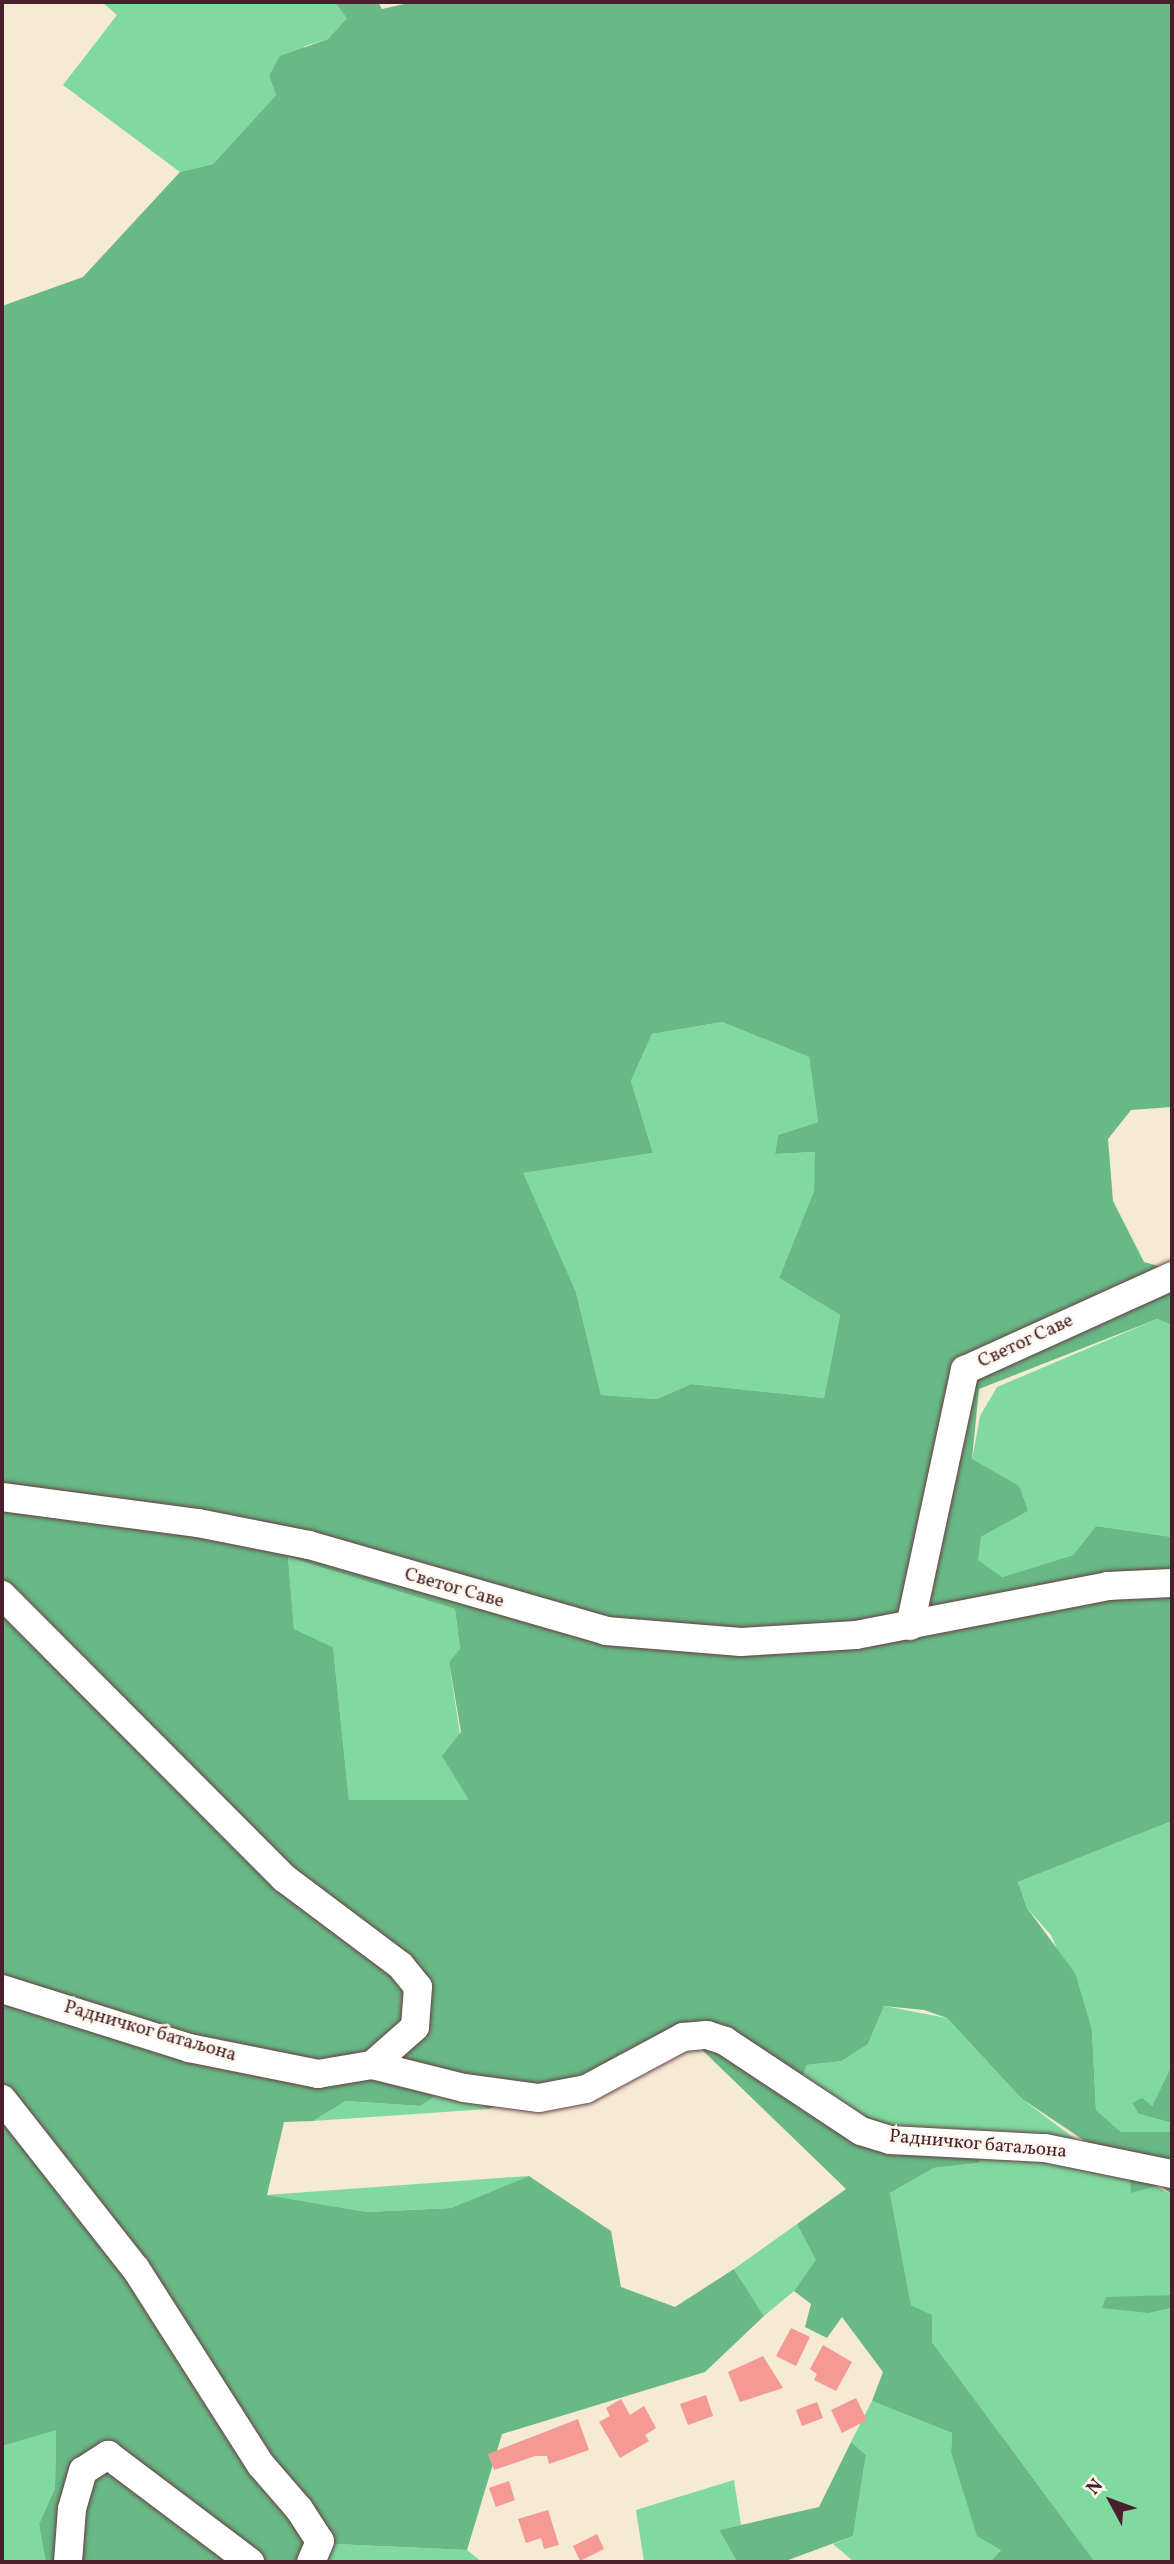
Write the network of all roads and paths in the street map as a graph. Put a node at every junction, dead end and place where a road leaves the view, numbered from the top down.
1 (1172, 1276) edge
2 (2, 1497) edge
3 (1172, 1583) edge
4 (2, 1595) edge
5 (910, 1626) junction
6 (2, 1989) edge
7 (372, 2065) junction
8 (2, 2099) edge
9 (1172, 2174) edge
10 (68, 2562) edge
11 (250, 2562) edge
12 (311, 2562) edge

1 - 5 street, Светог Саве
2 - 5 street, Светог Саве
3 - 5 street, Светог Саве
4 - 7 street
6 - 7 street, Радничког батаљона
7 - 9 street, Радничког батаљона
8 - 12 street
10 - 11 street

